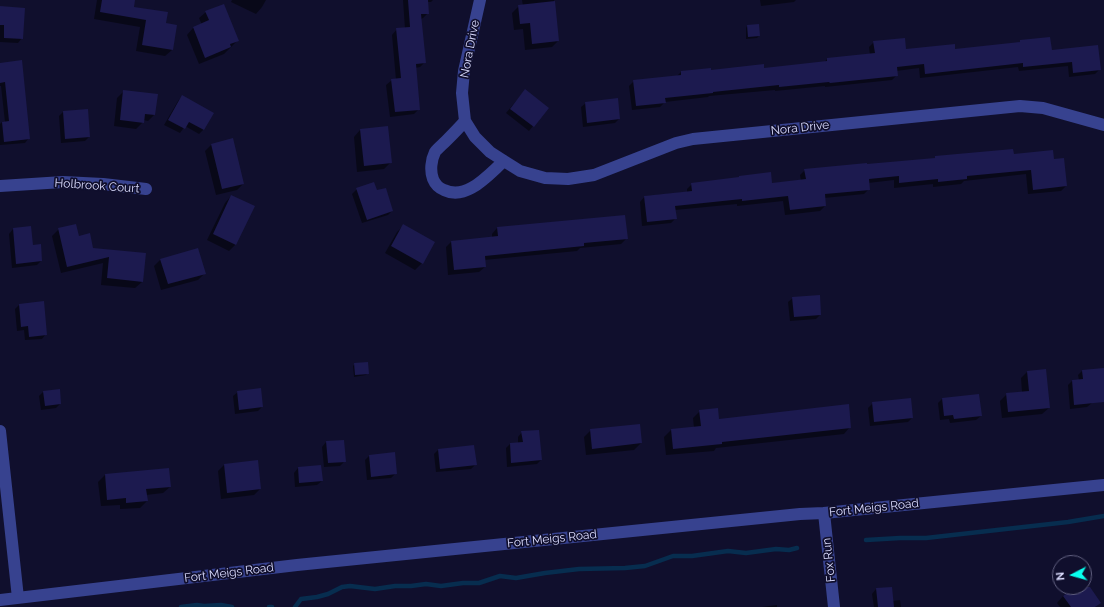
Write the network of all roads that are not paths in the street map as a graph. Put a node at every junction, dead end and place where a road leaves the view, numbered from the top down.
1 (480, 0) edge
2 (465, 121) junction
3 (1104, 125) edge
4 (504, 161) junction
5 (0, 186) edge
6 (146, 189) dead end
7 (0, 431) edge
8 (1104, 485) edge
9 (824, 513) junction
10 (18, 598) junction
11 (0, 600) edge
12 (834, 607) edge

1 - 2 street, Nora Drive
2 - 4 street, Nora Drive
2 - 4 street
3 - 4 street, Nora Drive
5 - 6 street, Holbrook Court
7 - 10 street
8 - 9 street, Fort Meigs Road
9 - 10 street, Fort Meigs Road
9 - 12 street, Fox Run
10 - 11 street, Fort Meigs Road

